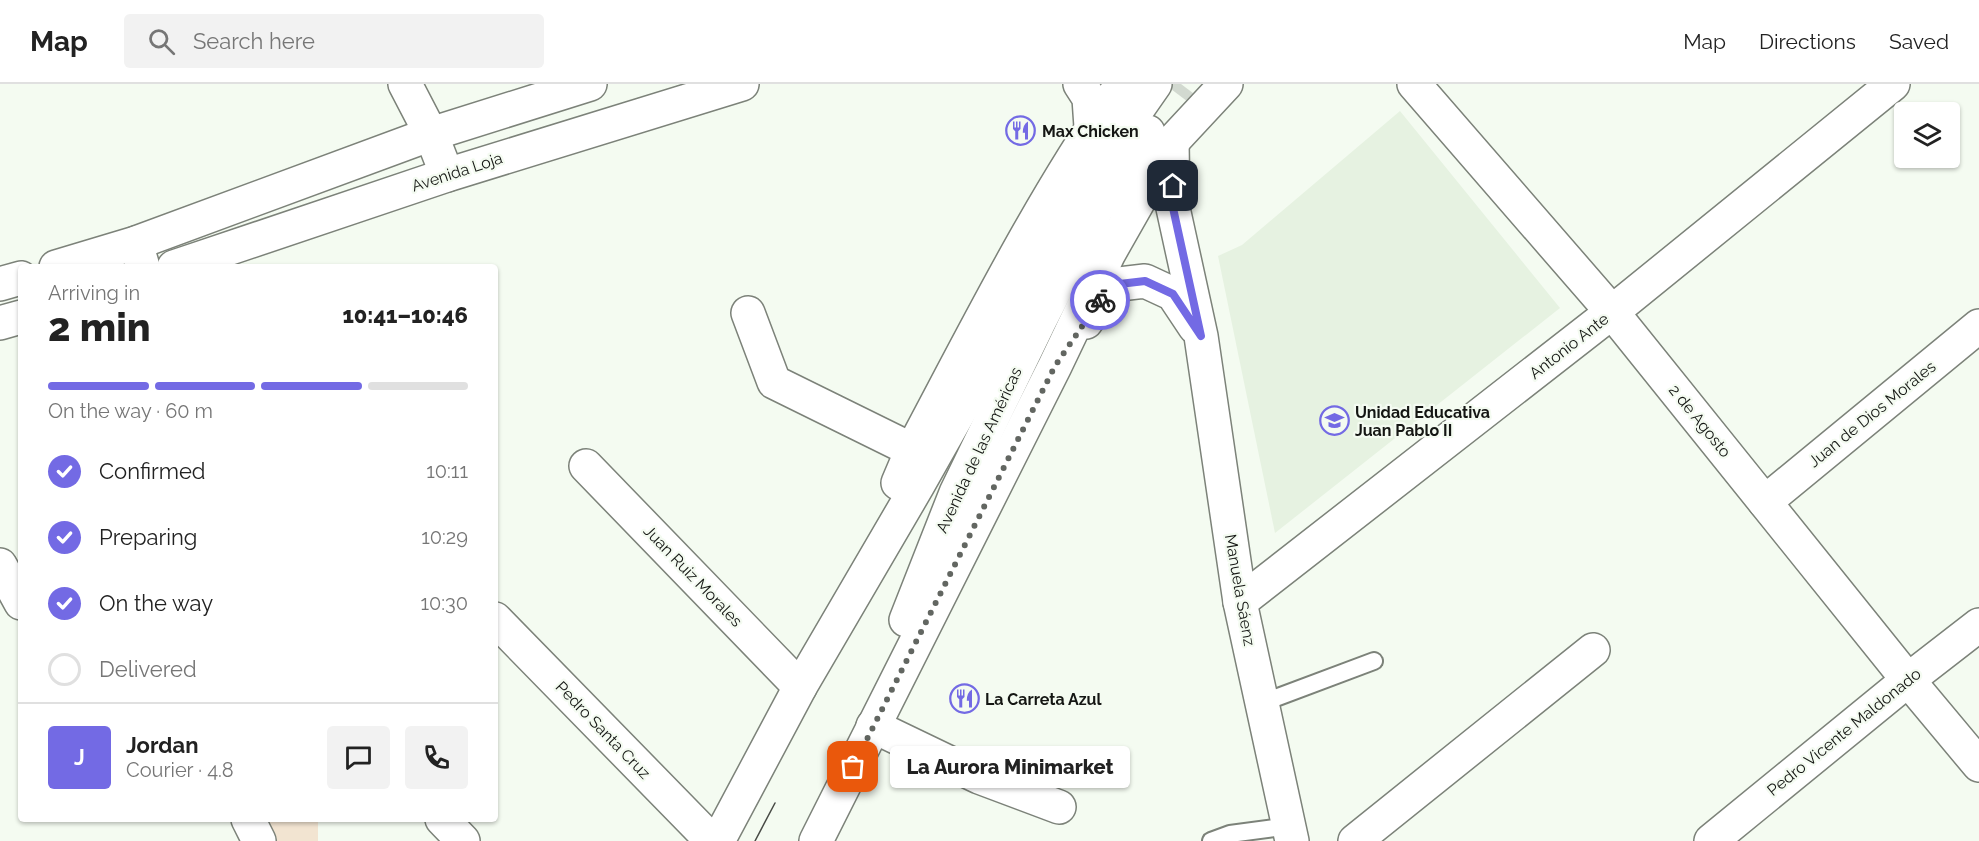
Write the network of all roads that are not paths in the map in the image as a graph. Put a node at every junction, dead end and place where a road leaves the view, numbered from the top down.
1 (405, 84) edge
2 (590, 84) edge
3 (742, 84) edge
4 (1080, 84) edge
5 (1122, 84) edge
6 (1226, 84) edge
7 (1414, 84) edge
8 (1893, 84) edge
9 (1165, 88) edge
10 (523, 96) edge
11 (1091, 127) junction
12 (431, 134) junction
13 (1172, 142) junction
14 (447, 175) junction
15 (139, 255) edge
16 (77, 264) edge
17 (183, 264) edge
18 (18, 279) edge
19 (0, 284) edge
20 (1612, 312) junction
21 (748, 313) dead end
22 (18, 318) edge
23 (0, 323) edge
24 (1979, 326) edge
25 (1201, 336) junction
26 (1055, 366) junction
27 (912, 450) junction
28 (585, 466) dead end
29 (1765, 502) junction
30 (0, 565) edge
31 (18, 598) edge
32 (1240, 602) junction
33 (18, 604) edge
34 (848, 604) junction
35 (0, 610) edge
36 (498, 622) edge
37 (1979, 624) edge
38 (1593, 650) dead end
39 (1374, 661) dead end
40 (1908, 680) junction
41 (800, 687) junction
42 (1262, 703) junction
43 (873, 726) junction
44 (1979, 765) edge
45 (1059, 807) dead end
46 (250, 822) edge
47 (445, 822) edge
48 (1291, 833) edge
49 (820, 834) edge
50 (259, 841) edge
51 (463, 841) edge
52 (712, 841) edge
53 (718, 841) edge
54 (1211, 841) edge
55 (1355, 841) edge
56 (1711, 841) edge

1 - 12 street
2 - 10 street
3 - 14 street, Avenida Loja
4 - 11 street
5 - 11 street, Avenida de las Américas
6 - 13 street, Avenida de las Américas
7 - 20 street, 2 de Agosto
8 - 20 street, Antonio Ante
9 - 34 street, Avenida de las Américas
9 - 49 street, Avenida de las Américas
10 - 12 street
11 - 27 street, Avenida de las Américas
12 - 14 street
12 - 15 street
13 - 25 street, Manuela Sáenz
13 - 26 street, Avenida de las Américas
14 - 17 street, Avenida Loja
15 - 16 street
18 - 19 street
20 - 29 street, 2 de Agosto
20 - 32 street, Antonio Ante
21 - 27 street
22 - 23 street
24 - 29 street, Juan de Dios Morales
25 - 26 street, Manuela Sáenz
25 - 32 street, Manuela Sáenz
26 - 43 street, Avenida de las Américas
27 - 34 street, Avenida de las Américas
28 - 41 street, Juan Ruiz Morales
29 - 40 street, 2 de Agosto
30 - 31 street
32 - 42 street, Manuela Sáenz
33 - 35 street
34 - 41 street, Avenida de las Américas
36 - 52 street, Pedro Santa Cruz
37 - 40 street, Pedro Vicente Maldonado
38 - 55 street
39 - 42 lane
40 - 44 street, 2 de Agosto
40 - 56 street, Pedro Vicente Maldonado
41 - 53 street, Avenida de las Américas
42 - 48 street, Manuela Sáenz
43 - 45 street
43 - 49 street, Avenida de las Américas
46 - 50 street
47 - 51 street
48 - 54 lane

